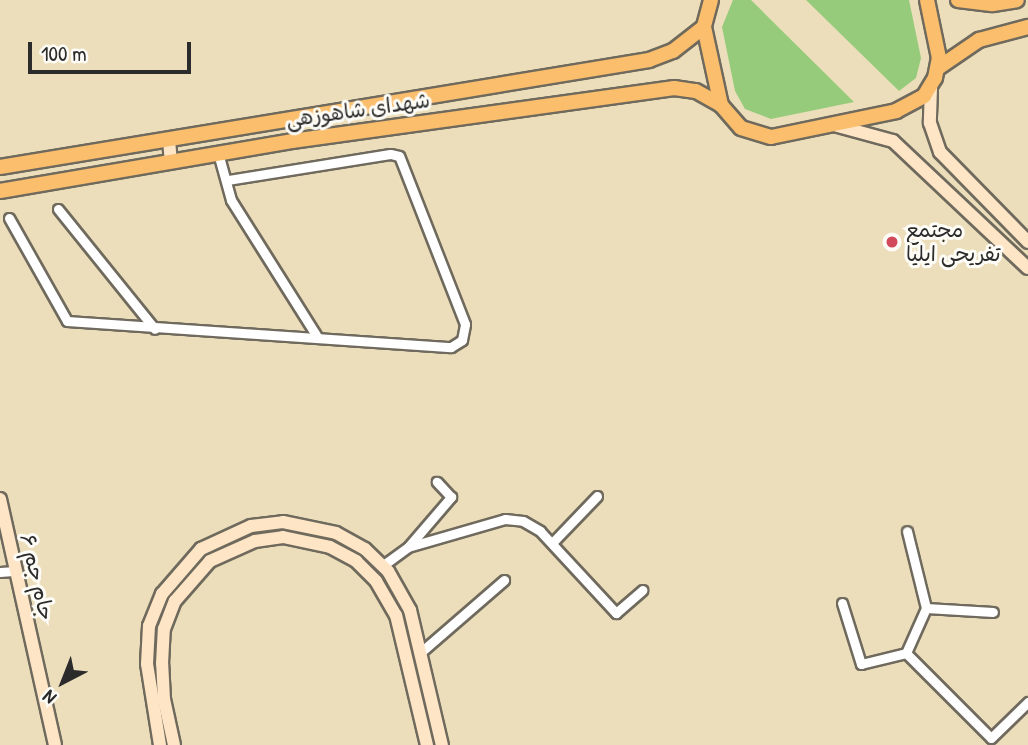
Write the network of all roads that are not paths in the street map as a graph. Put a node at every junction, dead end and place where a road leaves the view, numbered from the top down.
1 (711, 0) edge
2 (928, 0) edge
3 (958, 0) edge
4 (1017, 0) edge
5 (704, 27) junction
6 (1028, 27) edge
7 (938, 68) junction
8 (931, 88) junction
9 (721, 105) junction
10 (834, 125) junction
11 (169, 140) junction
12 (218, 153) junction
13 (171, 161) junction
14 (0, 167) edge
15 (227, 180) junction
16 (0, 191) edge
17 (58, 209) dead end
18 (9, 218) dead end
19 (1028, 242) edge
20 (1028, 268) edge
21 (155, 329) junction
22 (318, 338) junction
23 (436, 482) dead end
24 (597, 496) dead end
25 (0, 499) edge
26 (908, 531) dead end
27 (232, 532) junction
28 (552, 543) junction
29 (238, 546) junction
30 (408, 547) junction
31 (382, 566) junction
32 (16, 571) junction
33 (0, 572) edge
34 (504, 580) dead end
35 (642, 590) dead end
36 (842, 603) dead end
37 (926, 608) junction
38 (993, 612) dead end
39 (421, 652) junction
40 (906, 653) junction
41 (1028, 702) edge
42 (55, 745) edge
43 (160, 745) edge
44 (174, 745) edge
45 (426, 745) edge
46 (442, 745) edge

1 - 5 main road
2 - 7 main road
3 - 4 main road
5 - 9 main road
5 - 11 main road, شهدای شاهوزهی
6 - 7 main road
7 - 8 main road
8 - 10 main road, شهدای شاهوزهی
8 - 19 street
9 - 10 main road, شهدای شاهوزهی
9 - 12 main road, شهدای شاهوزهی
10 - 20 street
11 - 13 street
11 - 14 main road, شهدای شاهوزهی
12 - 13 main road, شهدای شاهوزهی
12 - 15 street
13 - 16 main road, شهدای شاهوزهی
15 - 22 street
15 - 22 street
17 - 21 street
18 - 21 street
21 - 22 street
23 - 30 street
24 - 28 street
25 - 32 street, جام جم ۶
26 - 37 street
27 - 29 street
27 - 31 street
27 - 43 street
28 - 30 street
28 - 35 street
29 - 44 street
29 - 45 street
30 - 31 street
31 - 39 street
32 - 33 street
32 - 42 street, جام جم ۶
34 - 39 street
36 - 40 street
37 - 38 street
37 - 40 street
39 - 46 street
40 - 41 street

